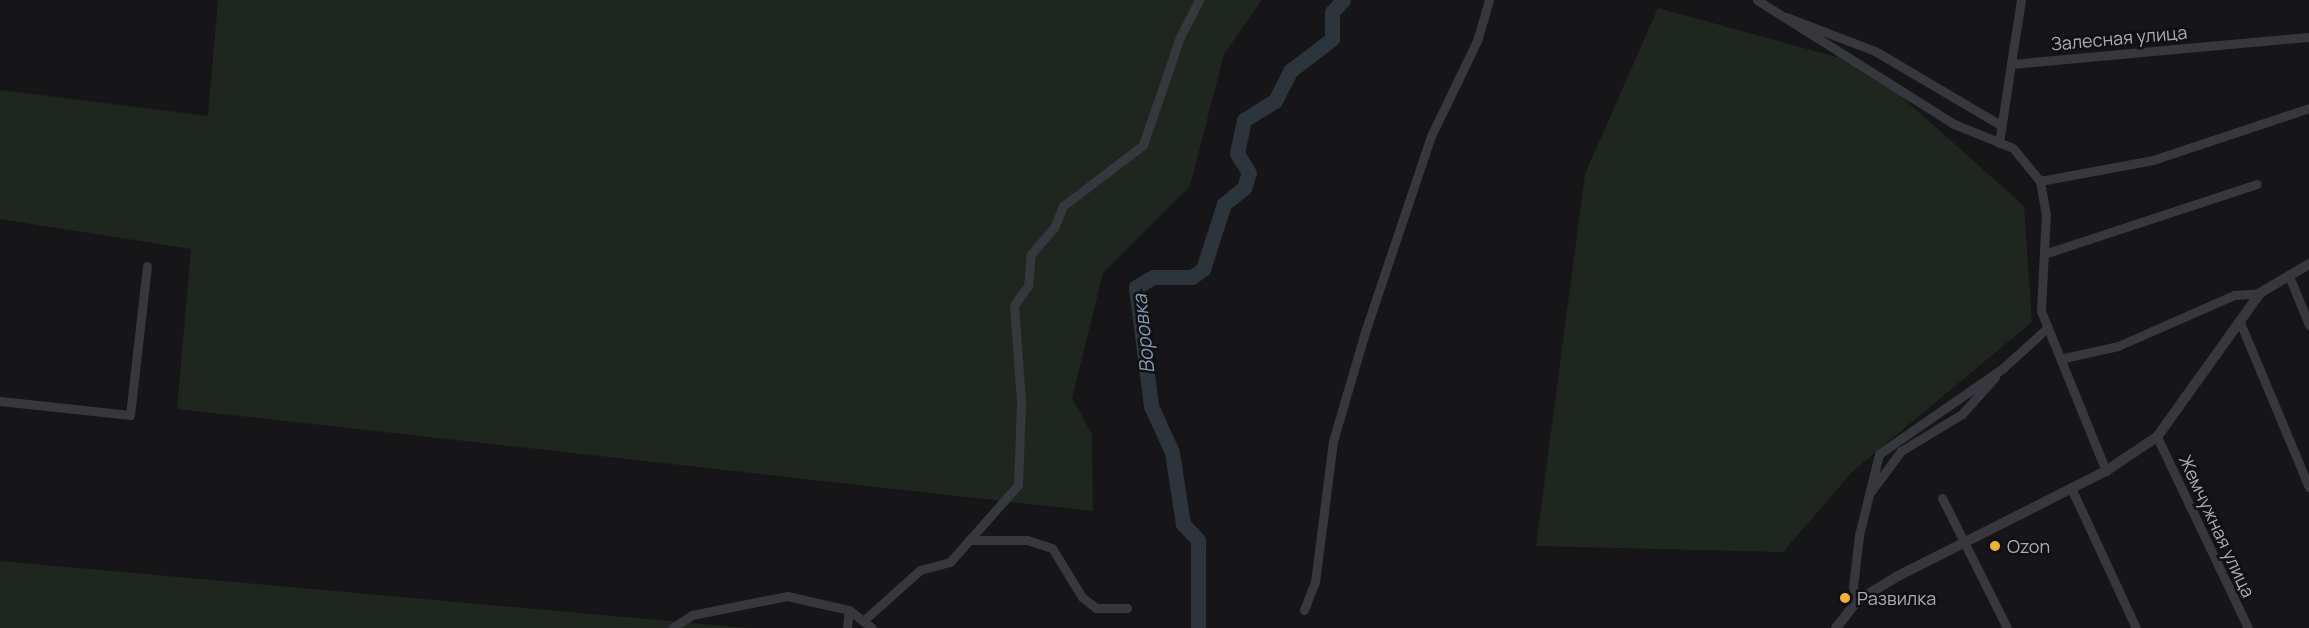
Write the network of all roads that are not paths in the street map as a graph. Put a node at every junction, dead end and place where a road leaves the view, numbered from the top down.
1 (1199, 0) edge
2 (1489, 0) edge
3 (1757, 0) edge
4 (2021, 0) edge
5 (1781, 16) junction
6 (2309, 38) edge
7 (2012, 64) junction
8 (2309, 108) edge
9 (1999, 124) junction
10 (1999, 143) junction
11 (2040, 181) junction
12 (2257, 184) dead end
13 (2044, 254) junction
14 (2309, 264) edge
15 (147, 266) dead end
16 (2289, 276) junction
17 (2260, 293) junction
18 (2239, 320) junction
19 (2309, 325) edge
20 (2046, 329) junction
21 (2064, 358) junction
22 (2003, 368) junction
23 (0, 401) edge
24 (1927, 417) junction
25 (2157, 437) junction
26 (1910, 444) junction
27 (2106, 471) junction
28 (2309, 487) edge
29 (2072, 490) junction
30 (1869, 495) junction
31 (1942, 498) dead end
32 (969, 540) junction
33 (1966, 544) junction
34 (1857, 601) junction
35 (1127, 608) dead end
36 (849, 610) junction
37 (1304, 610) dead end
38 (863, 621) junction
39 (672, 628) edge
40 (847, 628) edge
41 (873, 628) edge
42 (1836, 628) edge
43 (2007, 628) edge
44 (2136, 628) edge
45 (2248, 628) edge

1 - 32 street
2 - 37 street
3 - 5 street
4 - 7 street
5 - 9 street
5 - 10 street
6 - 7 street, Залесная улица
7 - 9 street
8 - 11 street
9 - 10 street
10 - 11 street
11 - 13 street
12 - 13 street
13 - 20 street
14 - 16 street
15 - 23 street
16 - 17 street
16 - 19 street
17 - 18 street
17 - 21 street
18 - 25 street
18 - 28 street
20 - 21 street
20 - 22 street
21 - 27 street
22 - 24 street
22 - 26 street
24 - 26 street
24 - 30 street
25 - 27 street
25 - 45 street, Жемчужная улица
26 - 30 street
27 - 29 street
29 - 33 street
29 - 44 street
30 - 34 street
31 - 33 street
32 - 35 street
32 - 38 street
33 - 34 street
33 - 43 street
34 - 42 street
36 - 38 street
36 - 39 street
36 - 40 street
38 - 41 street

